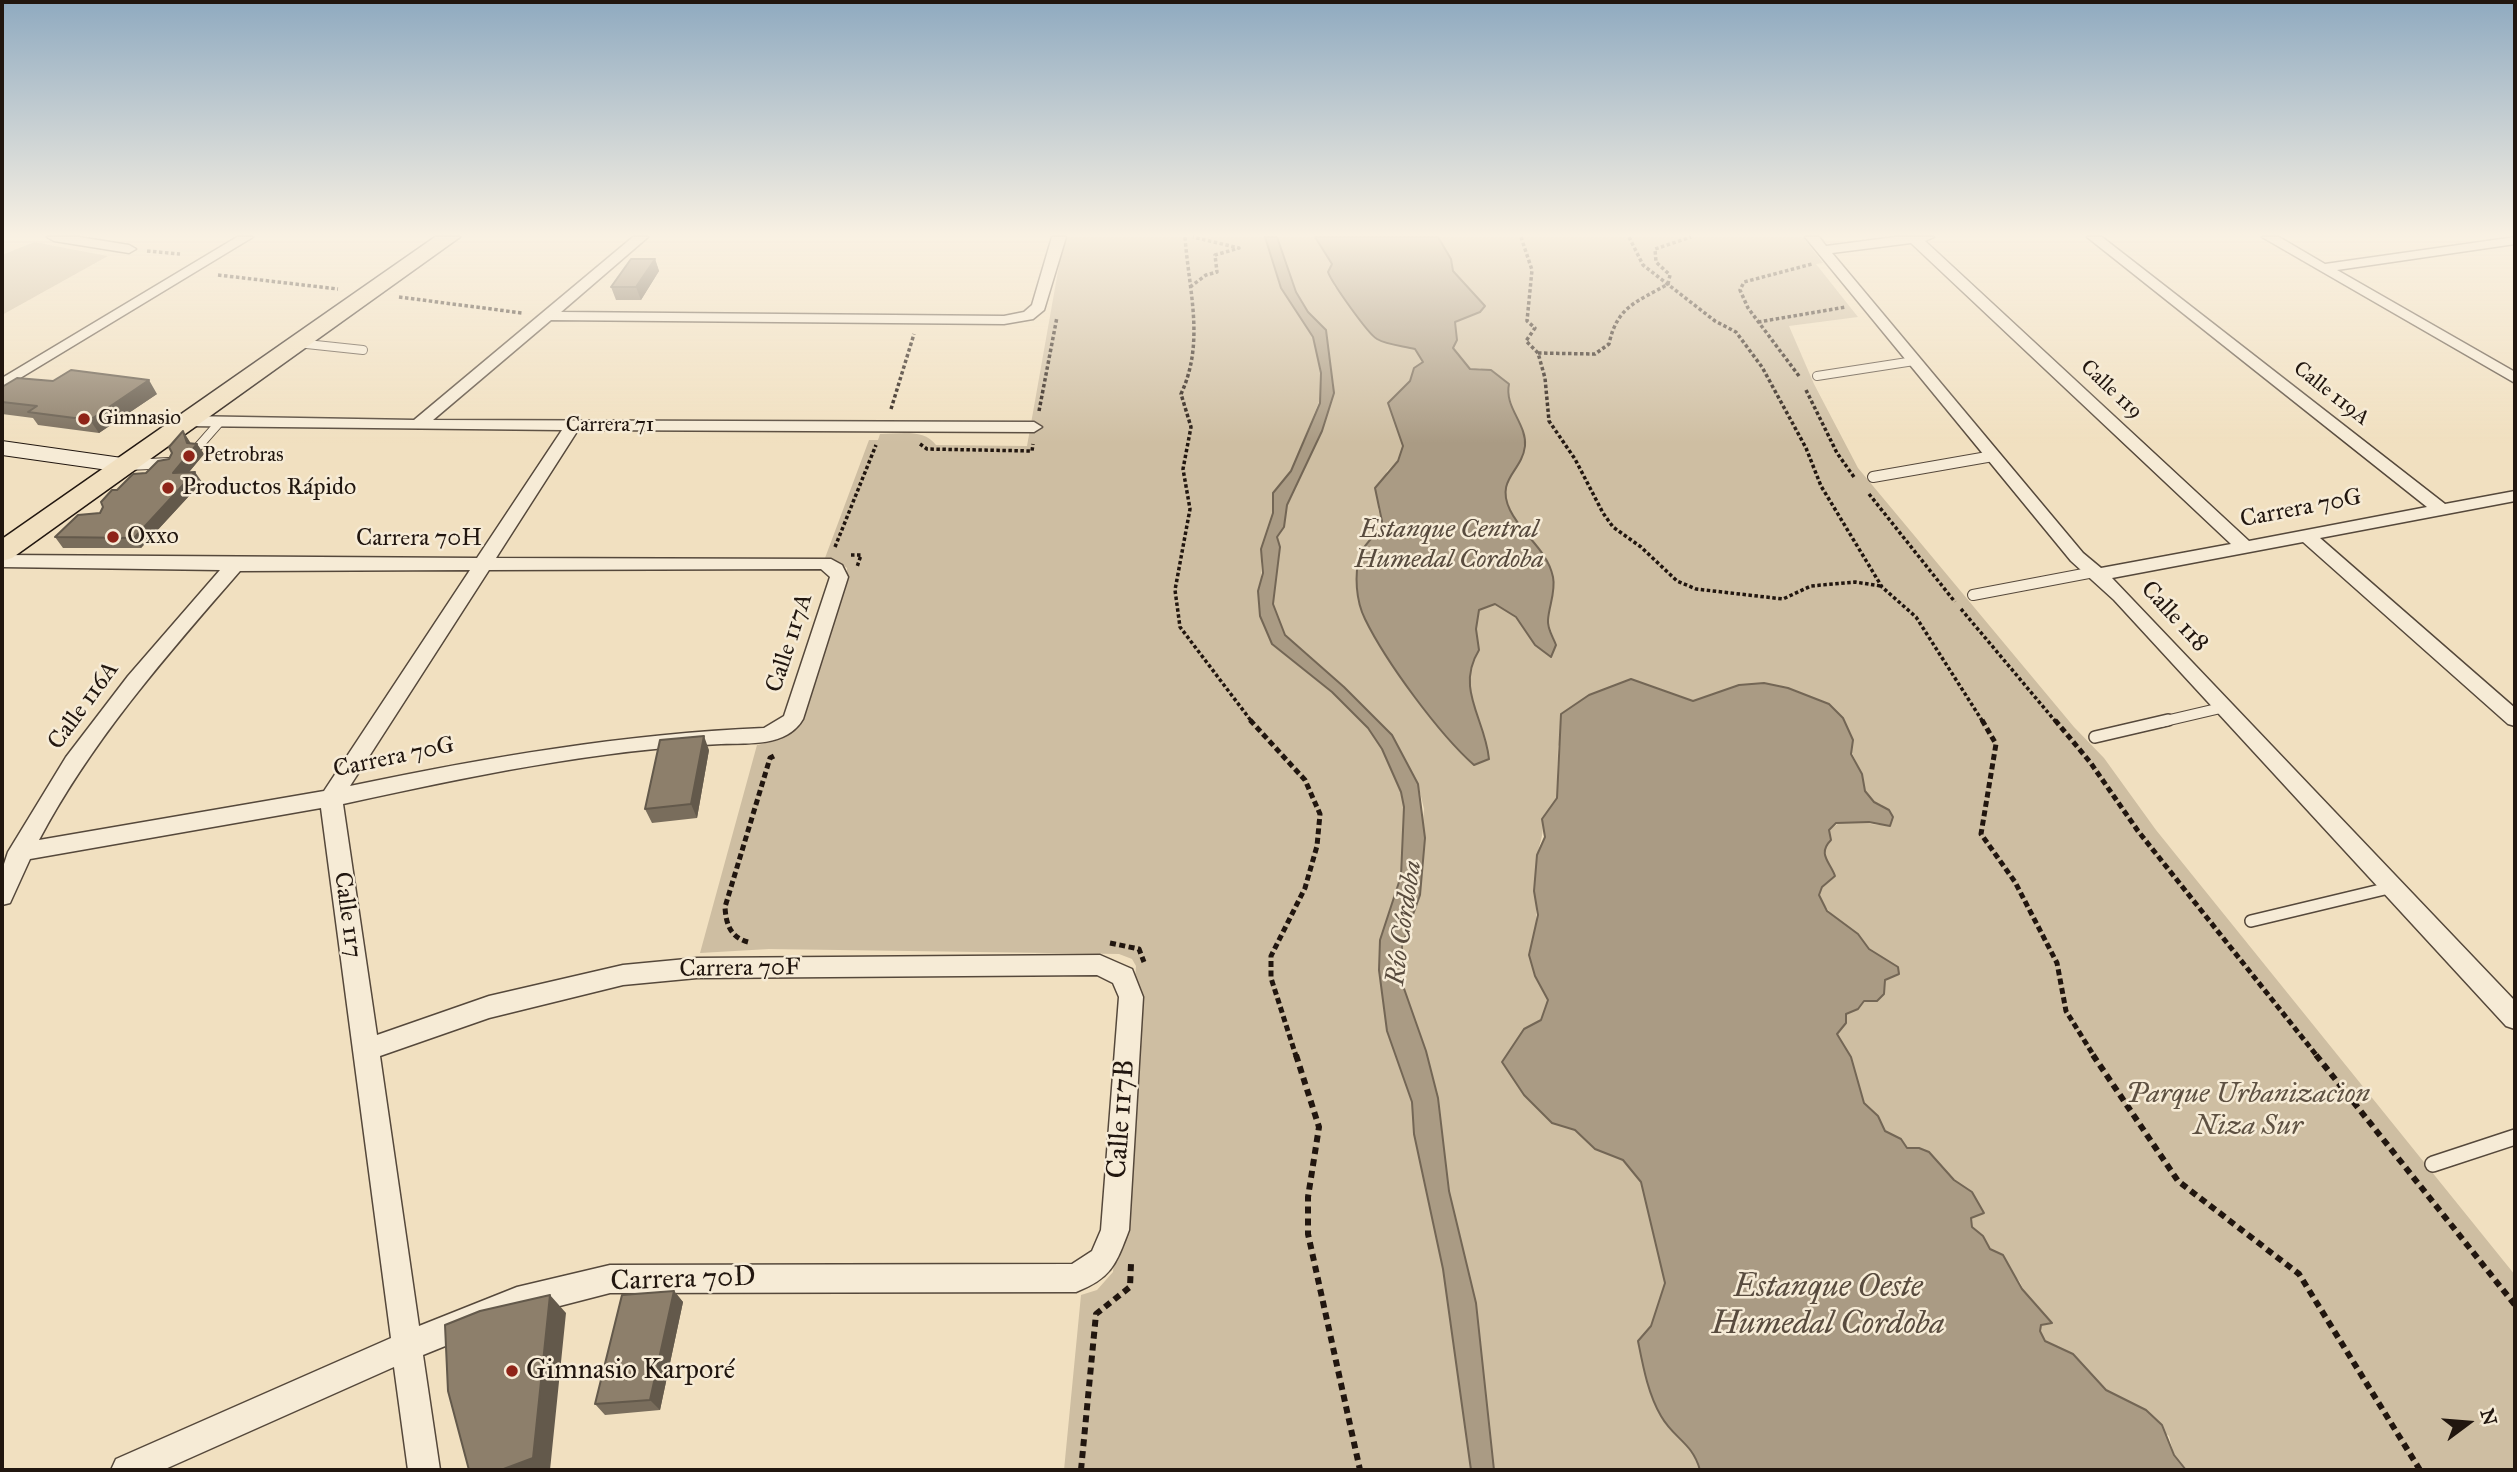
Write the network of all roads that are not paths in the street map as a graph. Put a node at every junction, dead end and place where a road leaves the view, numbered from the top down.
1 (132, 306) edge
2 (336, 306) edge
3 (340, 306) edge
4 (559, 306) edge
5 (1039, 306) edge
6 (1868, 306) edge
7 (1992, 306) edge
8 (2182, 306) edge
9 (2389, 306) edge
10 (547, 316) junction
11 (297, 343) junction
12 (363, 350) dead end
13 (1914, 361) junction
14 (1817, 376) dead end
15 (2515, 378) edge
16 (2, 384) edge
17 (185, 421) junction
18 (219, 422) junction
19 (418, 425) junction
20 (572, 426) junction
21 (1034, 428) road end
22 (197, 448) edge
23 (2, 449) edge
24 (1993, 456) junction
25 (110, 463) junction
26 (171, 463) edge
27 (1873, 477) dead end
28 (2507, 497) edge
29 (2441, 509) junction
30 (2515, 510) edge
31 (2, 533) edge
32 (2306, 536) junction
33 (2245, 547) junction
34 (2, 552) edge
35 (2, 561) edge
36 (485, 564) junction
37 (235, 565) junction
38 (835, 569) joint
39 (2096, 573) junction
40 (1973, 595) dead end
41 (2225, 707) junction
42 (2515, 719) edge
43 (782, 729) joint
44 (2095, 737) dead end
45 (331, 798) junction
46 (19, 852) junction
47 (2393, 887) junction
48 (2, 896) edge
49 (2251, 920) dead end
50 (1135, 973) joint
51 (2515, 1018) edge
52 (366, 1051) junction
53 (2515, 1138) edge
54 (2432, 1164) dead end
55 (1117, 1260) joint
56 (407, 1346) junction
57 (127, 1470) edge
58 (424, 1470) edge

1 - 16 street
2 - 25 main road
3 - 11 main road
4 - 10 street
5 - 10 street
6 - 13 street, Calle 118
7 - 33 street, Calle 119
8 - 29 street, Calle 119A
9 - 15 street
10 - 19 street
11 - 12 lane
11 - 17 main road
13 - 14 lane
13 - 24 street, Calle 118
17 - 18 street, Carrera 71
17 - 25 main road
18 - 19 street, Carrera 71
18 - 22 lane
19 - 20 street, Carrera 71
20 - 21 street, Carrera 71
20 - 36 street
23 - 25 street
24 - 27 lane
24 - 39 street, Calle 118
25 - 26 lane
25 - 31 main road
25 - 34 main road
28 - 29 street, Carrera 70G
28 - 30 street
29 - 32 street, Carrera 70G
32 - 33 street, Carrera 70G
32 - 42 street
33 - 39 street, Carrera 70G
35 - 37 street, Carrera 70H
36 - 37 street, Carrera 70H
36 - 38 street, Carrera 70H
36 - 45 street
37 - 46 street, Calle 116A
38 - 43 street, Calle 117A
39 - 40 lane
39 - 41 street, Calle 118
41 - 44 lane
41 - 47 street, Calle 118
43 - 45 street, Carrera 70G
45 - 46 street, Carrera 70G
45 - 52 street, Calle 117
46 - 48 street, Calle 116A
47 - 49 lane
47 - 51 street, Calle 118
50 - 52 street, Carrera 70F
50 - 55 street, Calle 117B
52 - 56 street, Calle 117
53 - 54 lane
55 - 56 street, Carrera 70D
56 - 57 street, Carrera 70D
56 - 58 street, Calle 117

